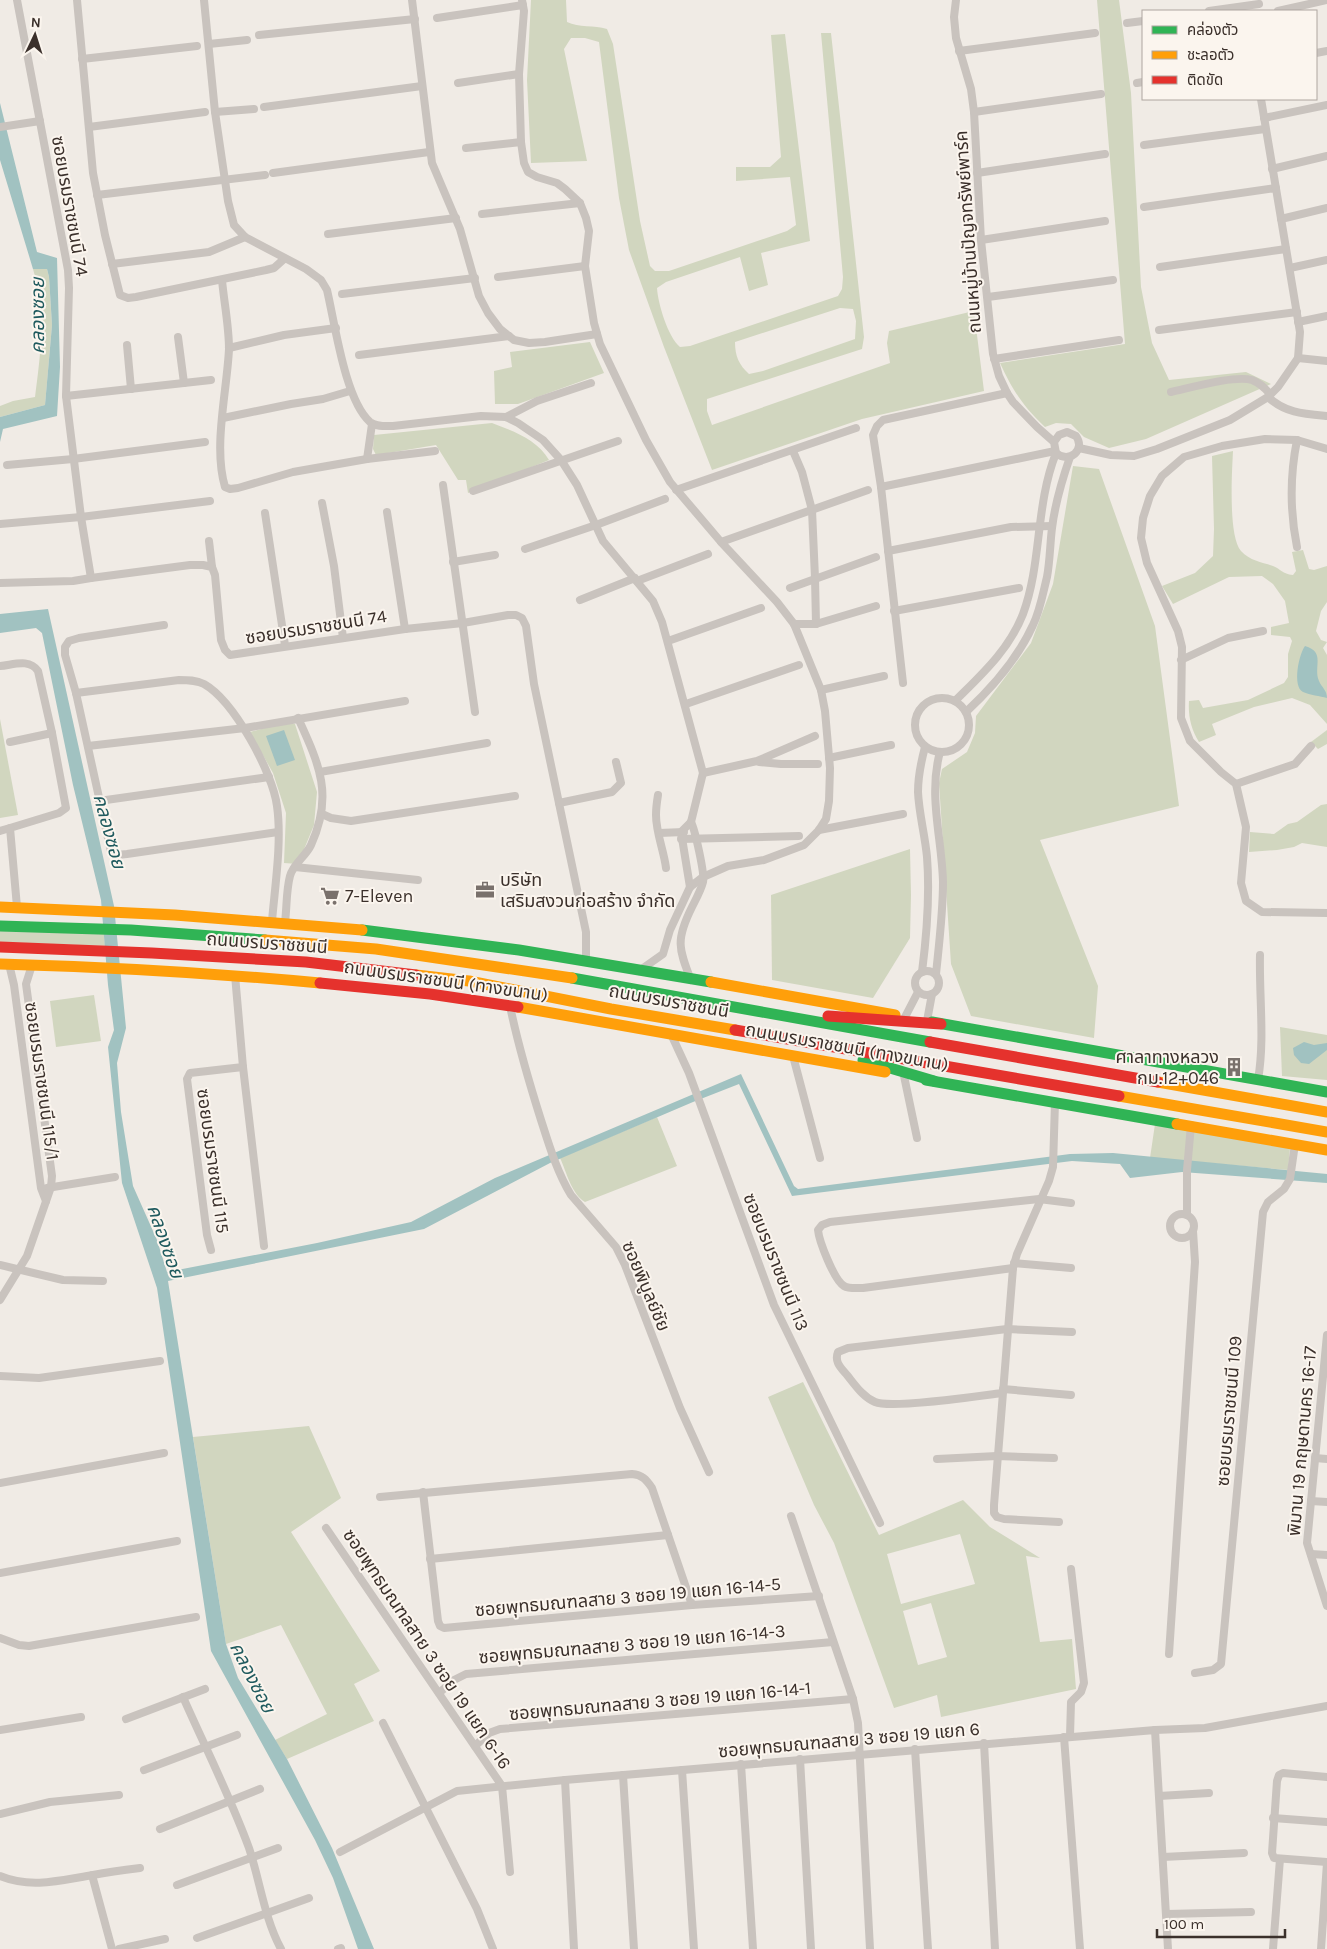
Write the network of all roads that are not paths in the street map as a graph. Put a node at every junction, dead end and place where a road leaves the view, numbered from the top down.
1 (18, 0) edge
2 (77, 0) edge
3 (204, 0) edge
4 (412, 0) edge
5 (956, 0) edge
6 (1326, 0) edge
7 (522, 2) edge
8 (1259, 5) edge
9 (1217, 10) edge
10 (1282, 10) edge
11 (437, 18) dead end
12 (415, 19) junction
13 (1142, 21) edge
14 (1127, 24) dead end
15 (1095, 33) dead end
16 (259, 35) dead end
17 (247, 40) dead end
18 (209, 44) junction
19 (197, 46) dead end
20 (959, 51) junction
21 (82, 59) junction
22 (519, 74) junction
23 (458, 83) dead end
24 (422, 86) junction
25 (1101, 94) dead end
26 (1261, 100) edge
27 (1327, 105) edge
28 (264, 107) dead end
29 (254, 109) dead end
30 (205, 112) dead end
31 (215, 112) junction
32 (974, 112) junction
33 (1264, 118) junction
34 (40, 121) junction
35 (3, 126) edge
36 (89, 127) junction
37 (1266, 128) junction
38 (521, 142) junction
39 (1144, 145) dead end
40 (466, 148) dead end
41 (430, 152) junction
42 (1105, 154) dead end
43 (1327, 156) edge
44 (1272, 169) junction
45 (977, 173) junction
46 (226, 179) junction
47 (1276, 188) junction
48 (97, 195) junction
49 (580, 203) junction
50 (1144, 207) dead end
51 (1327, 208) edge
52 (482, 214) dead end
53 (456, 218) junction
54 (1281, 219) junction
55 (1106, 221) dead end
56 (328, 234) dead end
57 (245, 237) junction
58 (981, 240) junction
59 (1286, 249) junction
60 (284, 259) junction
61 (1327, 260) edge
62 (112, 264) junction
63 (585, 266) junction
64 (1160, 266) dead end
65 (1290, 268) junction
66 (498, 276) dead end
67 (474, 278) junction
68 (222, 280) junction
69 (1113, 280) dead end
70 (342, 294) dead end
71 (988, 297) junction
72 (1297, 312) junction
73 (1327, 316) edge
74 (1298, 322) junction
75 (336, 328) junction
76 (1159, 330) dead end
77 (597, 334) junction
78 (509, 336) junction
79 (178, 337) dead end
80 (1119, 340) dead end
81 (127, 345) dead end
82 (229, 348) junction
83 (359, 354) dead end
84 (1298, 358) junction
85 (994, 359) junction
86 (1327, 361) edge
87 (211, 380) dead end
88 (184, 383) junction
89 (590, 383) dead end
90 (131, 389) junction
91 (350, 391) junction
92 (1171, 392) dead end
93 (1007, 393) junction
94 (1269, 395) junction
95 (66, 396) junction
96 (1327, 416) edge
97 (506, 417) junction
98 (223, 418) junction
99 (372, 424) junction
100 (856, 428) dead end
101 (1297, 440) junction
102 (618, 441) dead end
103 (205, 442) dead end
104 (1054, 442) junction
105 (1079, 448) junction
106 (1327, 450) edge
107 (435, 451) dead end
108 (793, 451) junction
109 (1056, 452) junction
110 (1070, 457) junction
111 (73, 459) junction
112 (367, 459) junction
113 (561, 460) junction
114 (7, 465) dead end
115 (443, 485) dead end
116 (881, 487) junction
117 (676, 490) junction
118 (868, 490) dead end
119 (473, 491) dead end
120 (665, 499) dead end
121 (210, 501) dead end
122 (322, 503) dead end
123 (812, 510) junction
124 (387, 512) dead end
125 (265, 513) dead end
126 (81, 517) junction
127 (0, 524) edge
128 (596, 525) junction
129 (1038, 526) junction
130 (1052, 526) junction
131 (1038, 536) junction
132 (1051, 537) junction
133 (209, 541) dead end
134 (721, 542) junction
135 (1297, 546) dead end
136 (525, 549) dead end
137 (888, 551) junction
138 (708, 554) dead end
139 (495, 555) dead end
140 (876, 557) dead end
141 (453, 562) junction
142 (212, 567) junction
143 (91, 578) junction
144 (815, 578) junction
145 (636, 580) junction
146 (0, 583) edge
147 (790, 588) dead end
148 (1019, 588) dead end
149 (580, 600) dead end
150 (876, 606) dead end
151 (761, 608) dead end
152 (894, 611) junction
153 (463, 622) junction
154 (794, 624) junction
155 (816, 624) junction
156 (164, 625) dead end
157 (405, 629) junction
158 (1263, 631) dead end
159 (343, 638) junction
160 (668, 641) junction
161 (285, 645) junction
162 (1181, 660) junction
163 (799, 665) dead end
164 (0, 666) edge
165 (884, 676) dead end
166 (903, 683) dead end
167 (821, 690) junction
168 (76, 692) junction
169 (405, 701) dead end
170 (955, 701) junction
171 (686, 704) junction
172 (475, 712) dead end
173 (966, 712) junction
174 (298, 718) junction
175 (245, 728) junction
176 (52, 733) junction
177 (815, 736) dead end
178 (10, 742) dead end
179 (487, 744) dead end
180 (891, 745) dead end
181 (88, 746) junction
182 (1310, 746) dead end
183 (925, 747) junction
184 (940, 752) junction
185 (829, 758) junction
186 (757, 761) junction
187 (616, 762) dead end
188 (818, 764) dead end
189 (320, 772) junction
190 (703, 773) junction
191 (269, 777) junction
192 (1236, 784) junction
193 (658, 795) dead end
194 (515, 796) dead end
195 (99, 801) junction
196 (559, 803) junction
197 (322, 814) junction
198 (902, 814) dead end
199 (691, 822) junction
200 (10, 828) junction
201 (0, 830) edge
202 (819, 830) junction
203 (278, 832) junction
204 (659, 833) junction
205 (695, 834) junction
206 (681, 836) junction
207 (799, 836) dead end
208 (295, 867) junction
209 (666, 868) dead end
210 (276, 873) junction
211 (290, 875) junction
212 (704, 877) junction
213 (418, 880) dead end
214 (690, 886) junction
215 (0, 907) edge
216 (17, 907) junction
217 (1327, 913) edge
218 (272, 921) junction
219 (285, 922) junction
220 (0, 926) edge
221 (670, 930) junction
222 (682, 932) junction
223 (0, 947) edge
224 (1260, 956) dead end
225 (586, 962) junction
226 (5, 964) edge
227 (32, 965) junction
228 (639, 971) junction
229 (922, 972) junction
230 (936, 974) junction
231 (235, 975) junction
232 (691, 980) junction
233 (26, 984) junction
234 (14, 985) junction
235 (918, 992) junction
236 (932, 994) junction
237 (510, 1006) junction
238 (755, 1011) junction
239 (904, 1017) junction
240 (927, 1021) junction
241 (941, 1024) junction
242 (671, 1034) junction
243 (780, 1038) junction
244 (793, 1056) junction
245 (243, 1067) junction
246 (37, 1073) junction
247 (26, 1075) junction
248 (904, 1076) junction
249 (1258, 1080) junction
250 (934, 1081) junction
251 (1327, 1092) edge
252 (1055, 1102) junction
253 (1327, 1112) edge
254 (1190, 1125) junction
255 (1327, 1132) edge
256 (46, 1136) junction
257 (35, 1138) junction
258 (916, 1138) dead end
259 (1295, 1144) junction
260 (1327, 1150) edge
261 (820, 1158) dead end
262 (114, 1177) dead end
263 (51, 1187) junction
264 (41, 1188) junction
265 (1040, 1199) junction
266 (46, 1201) junction
267 (1071, 1203) dead end
268 (1187, 1215) junction
269 (1193, 1231) junction
270 (264, 1246) dead end
271 (211, 1250) dead end
272 (0, 1265) edge
273 (1013, 1266) junction
274 (1071, 1268) dead end
275 (19, 1269) junction
276 (103, 1282) dead end
277 (0, 1300) edge
278 (1007, 1329) junction
279 (1072, 1332) dead end
280 (1327, 1335) edge
281 (1326, 1354) edge
282 (160, 1362) dead end
283 (0, 1376) edge
284 (1002, 1391) junction
285 (1071, 1395) dead end
286 (1324, 1406) edge
287 (164, 1453) dead end
288 (997, 1456) junction
289 (1054, 1458) dead end
290 (1315, 1458) junction
291 (937, 1459) dead end
292 (1327, 1459) edge
293 (709, 1472) dead end
294 (0, 1483) edge
295 (423, 1492) junction
296 (380, 1497) dead end
297 (1311, 1501) junction
298 (1327, 1502) edge
299 (791, 1516) dead end
300 (1059, 1522) dead end
301 (880, 1523) dead end
302 (326, 1528) dead end
303 (668, 1535) junction
304 (177, 1541) dead end
305 (1311, 1554) junction
306 (1327, 1555) edge
307 (430, 1560) junction
308 (1071, 1569) dead end
309 (0, 1573) edge
310 (819, 1596) junction
311 (1326, 1598) edge
312 (692, 1605) junction
313 (1327, 1606) edge
314 (196, 1616) dead end
315 (0, 1638) edge
316 (833, 1642) junction
317 (1169, 1654) dead end
318 (1195, 1673) dead end
319 (204, 1689) dead end
320 (440, 1693) junction
321 (183, 1697) junction
322 (854, 1699) junction
323 (1327, 1706) edge
324 (81, 1717) dead end
325 (126, 1720) dead end
326 (383, 1723) dead end
327 (0, 1730) edge
328 (1155, 1730) junction
329 (237, 1735) dead end
330 (1067, 1736) junction
331 (984, 1743) junction
332 (475, 1746) junction
333 (206, 1747) junction
334 (915, 1750) junction
335 (858, 1754) junction
336 (800, 1759) junction
337 (741, 1764) junction
338 (144, 1770) dead end
339 (682, 1770) junction
340 (623, 1775) junction
341 (1327, 1777) edge
342 (565, 1780) junction
343 (502, 1786) junction
344 (260, 1789) dead end
345 (1209, 1793) dead end
346 (119, 1795) dead end
347 (1159, 1796) junction
348 (230, 1801) junction
349 (427, 1807) junction
350 (0, 1814) edge
351 (1273, 1818) junction
352 (1327, 1822) edge
353 (160, 1829) dead end
354 (278, 1848) dead end
355 (340, 1852) dead end
356 (1244, 1852) dead end
357 (1163, 1857) junction
358 (252, 1858) junction
359 (1280, 1858) junction
360 (1327, 1863) edge
361 (140, 1868) dead end
362 (510, 1872) dead end
363 (92, 1875) junction
364 (0, 1876) edge
365 (177, 1885) dead end
366 (309, 1898) dead end
367 (1251, 1912) dead end
368 (266, 1914) junction
369 (1166, 1914) junction
370 (197, 1938) dead end
371 (165, 1939) dead end
372 (112, 1949) edge
373 (119, 1949) edge
374 (281, 1949) edge
375 (493, 1949) edge
376 (574, 1949) edge
377 (634, 1949) edge
378 (694, 1949) edge
379 (752, 1949) edge
380 (811, 1949) edge
381 (870, 1949) edge
382 (928, 1949) edge
383 (995, 1949) edge
384 (1080, 1949) edge
385 (1168, 1949) edge
386 (1273, 1949) edge
387 (1320, 1949) edge

1 - 34 street, ซอยบรมราชชนนี 74
2 - 21 street
3 - 18 street
4 - 12 street
5 - 20 street, ถนนหมู่บ้านปัญจทรัพย์พาร์ค
6 - 10 street
7 - 11 street
7 - 22 street
8 - 9 street
12 - 16 street
12 - 24 street
13 - 14 street
15 - 20 street
17 - 18 street
18 - 31 street
19 - 21 street
20 - 32 street, ถนนหมู่บ้านปัญจทรัพย์พาร์ค
21 - 36 street
22 - 23 street
22 - 38 street
24 - 28 street
24 - 41 street
25 - 32 street
26 - 33 street
27 - 33 street
29 - 31 street
30 - 36 street
31 - 46 street
32 - 45 street, ถนนหมู่บ้านปัญจทรัพย์พาร์ค
33 - 37 street
34 - 35 street
34 - 95 street, ซอยบรมราชชนนี 74
36 - 48 street
37 - 39 street
37 - 44 street
38 - 40 street
38 - 49 street
41 - 46 street
41 - 53 street
42 - 45 street
43 - 44 street
44 - 47 street
45 - 58 street, ถนนหมู่บ้านปัญจทรัพย์พาร์ค
46 - 48 street
46 - 57 street
47 - 50 street
47 - 54 street
48 - 62 street
49 - 52 street
49 - 63 street
51 - 54 street
53 - 56 street
53 - 67 street
54 - 59 street
55 - 58 street
57 - 60 street
57 - 62 street
58 - 71 street, ถนนหมู่บ้านปัญจทรัพย์พาร์ค
59 - 64 street
59 - 65 street
60 - 68 street
60 - 75 street
61 - 65 street
62 - 68 street
63 - 66 street
63 - 77 street
65 - 72 street
67 - 70 street
67 - 78 street
68 - 82 street
69 - 71 street
71 - 85 street, ถนนหมู่บ้านปัญจทรัพย์พาร์ค
72 - 74 street
72 - 76 street
73 - 74 street
74 - 84 street
75 - 82 street
75 - 91 street
77 - 78 street
77 - 117 street
78 - 83 street
79 - 88 street
80 - 85 street
81 - 90 street
82 - 98 street
84 - 86 street
84 - 94 street
85 - 93 street, ถนนหมู่บ้านปัญจทรัพย์พาร์ค
87 - 88 street
88 - 90 street
89 - 97 street
90 - 95 street
91 - 98 street
91 - 99 street
92 - 94 street
93 - 104 street, ถนนหมู่บ้านปัญจทรัพย์พาร์ค
93 - 116 street
94 - 96 street
94 - 105 street
95 - 111 street, ซอยบรมราชชนนี 74
97 - 99 street
97 - 113 street
98 - 112 street
99 - 112 street
100 - 108 street
101 - 106 street
101 - 135 street
101 - 162 street
102 - 113 street
103 - 111 street
104 - 105 street
104 - 109 street
105 - 110 street
107 - 112 street
108 - 117 street
108 - 123 street
109 - 110 street
109 - 116 street
109 - 129 street
110 - 130 street
111 - 114 street
111 - 126 street, ซอยบรมราชชนนี 74
113 - 119 street
113 - 128 street
115 - 141 street
116 - 137 street
117 - 134 street
118 - 123 street
120 - 128 street
121 - 126 street
122 - 159 street
123 - 134 street
123 - 144 street
124 - 157 street
125 - 161 street
126 - 127 street
126 - 143 street, ซอยบรมราชชนนี 74
128 - 136 street
128 - 145 street
129 - 130 street
129 - 131 street
129 - 137 street
130 - 132 street
131 - 132 street
131 - 170 street
132 - 173 street
133 - 142 street
134 - 154 street
137 - 152 street
138 - 145 street
139 - 141 street
140 - 144 street
141 - 153 street
142 - 143 street
142 - 161 street, ซอยบรมราชชนนี 74
143 - 146 street
144 - 147 street
144 - 155 street
145 - 149 street
145 - 160 street
148 - 152 street
150 - 155 street
151 - 160 street
152 - 166 street
153 - 157 street, ซอยบรมราชชนนี 74
153 - 172 street
153 - 196 street, ซอยบรมราชชนนี 74
154 - 155 street
154 - 167 street
156 - 168 street
157 - 159 street, ซอยบรมราชชนนี 74
158 - 162 street
159 - 161 street, ซอยบรมราชชนนี 74
160 - 171 street
162 - 192 street
163 - 171 street
164 - 176 street
165 - 167 street
167 - 185 street
168 - 175 street
168 - 181 street
169 - 174 street
170 - 173 street
170 - 183 street
171 - 190 street
173 - 184 street
174 - 175 street
174 - 189 street
175 - 181 street
175 - 191 street
176 - 178 street
176 - 200 street
177 - 186 street
179 - 189 street
180 - 185 street
181 - 195 street
182 - 192 street
183 - 184 street
183 - 229 street
184 - 230 street
185 - 202 street
186 - 188 street
186 - 190 street
187 - 196 street
189 - 197 street
190 - 199 street
191 - 195 street
191 - 203 street
192 - 217 street
193 - 204 street
194 - 197 street
195 - 203 street
196 - 225 street, ซอยบรมราชชนนี 74
197 - 208 street
198 - 202 street
199 - 205 street
199 - 206 street
200 - 201 street
200 - 216 street
202 - 212 street
203 - 210 street
204 - 206 street
204 - 209 street
205 - 206 street
205 - 207 street
205 - 212 street
206 - 214 street
208 - 211 street
208 - 213 street
210 - 211 street
210 - 218 street
211 - 219 street
212 - 214 street
212 - 222 street
214 - 221 street
215 - 216 main road
216 - 218 main road
218 - 219 main road
219 - 225 main road
220 - 238 main road, ถนนบรมราชชนนี
221 - 222 street
221 - 228 street
222 - 232 street
223 - 243 main road, ถนนบรมราชชนนี
224 - 249 street
225 - 228 main road
226 - 227 main road, ถนนบรมราชชนนี (ทางขนาน)
226 - 234 street, ซอยบรมราชชนนี 115/1
227 - 231 main road, ถนนบรมราชชนนี (ทางขนาน)
227 - 233 street, ซอยบรมราชชนนี 115/1
228 - 232 main road
229 - 230 street
229 - 235 street
230 - 236 street
231 - 237 main road, ถนนบรมราชชนนี (ทางขนาน)
231 - 245 street
232 - 239 main road
233 - 234 street
233 - 246 street, ซอยบรมราชชนนี 115/1
234 - 247 street, ซอยบรมราชชนนี 115/1
235 - 236 street
235 - 239 street
236 - 240 street
237 - 242 main road, ถนนบรมราชชนนี (ทางขนาน)
237 - 293 street, ซอยพิบูลย์ชัย
238 - 241 main road
238 - 253 main road, ถนนบรมราชชนนี
239 - 240 main road
240 - 241 main road
241 - 249 main road
242 - 244 main road, ถนนบรมราชชนนี (ทางขนาน)
242 - 301 street, ซอยบรมราชชนนี 113
243 - 250 main road
243 - 255 main road, ถนนบรมราชชนนี
244 - 248 main road, ถนนบรมราชชนนี (ทางขนาน)
244 - 261 street
245 - 270 street
245 - 271 street, ซอยบรมราชชนนี 115
246 - 247 street
246 - 256 street, ซอยบรมราชชนนี 115/1
247 - 257 street, ซอยบรมราชชนนี 115/1
248 - 250 main road, ถนนบรมราชชนนี (ทางขนาน)
248 - 258 street
249 - 251 main road
250 - 252 main road, ถนนบรมราชชนนี (ทางขนาน)
252 - 254 main road, ถนนบรมราชชนนี (ทางขนาน)
252 - 265 street
254 - 259 main road, ถนนบรมราชชนนี (ทางขนาน)
254 - 268 street
256 - 257 street
256 - 263 street, ซอยบรมราชชนนี 115/1
257 - 264 street, ซอยบรมราชชนนี 115/1
259 - 260 main road, ถนนบรมราชชนนี (ทางขนาน)
259 - 318 street, ซอยบรมราชชนนี 109
262 - 263 street
263 - 264 street
263 - 266 street, ซอยบรมราชชนนี 115/1
264 - 266 street, ซอยบรมราชชนนี 115/1
265 - 267 street
265 - 273 street
265 - 273 street
266 - 275 street, ซอยบรมราชชนนี 115/1
268 - 269 street
268 - 269 street
269 - 317 street
272 - 275 street
273 - 274 street
273 - 278 street
275 - 276 street
275 - 277 street, ซอยบรมราชชนนี 115/1
278 - 279 street
278 - 284 street
278 - 284 street
280 - 281 street, พิมาน 19 กฤษดานคร 16-17
281 - 286 street, พิมาน 19 กฤษดานคร 16-17
282 - 283 street
284 - 285 street
284 - 288 street
286 - 290 street, พิมาน 19 กฤษดานคร 16-17
287 - 294 street
288 - 289 street
288 - 291 street
288 - 300 street
290 - 292 street
290 - 297 street, พิมาน 19 กฤษดานคร 16-17
295 - 296 street
295 - 303 street
295 - 307 street
297 - 298 street
297 - 305 street, พิมาน 19 กฤษดานคร 16-17
299 - 310 street
302 - 320 street, ซอยพุทธมณฑลสาย 3 ซอย 19 แยก 6-16
303 - 307 street
303 - 312 street
304 - 309 street
305 - 306 street
305 - 311 street, พิมาน 19 กฤษดานคร 16-17
307 - 312 street, ซอยพุทธมณฑลสาย 3 ซอย 19 แยก 16-14-5
308 - 330 street
310 - 312 street, ซอยพุทธมณฑลสาย 3 ซอย 19 แยก 16-14-5
310 - 316 street
311 - 313 street, พิมาน 19 กฤษดานคร 16-17
314 - 315 street
316 - 320 street, ซอยพุทธมณฑลสาย 3 ซอย 19 แยก 16-14-3
316 - 322 street
319 - 321 street
320 - 332 street, ซอยพุทธมณฑลสาย 3 ซอย 19 แยก 6-16
321 - 325 street
321 - 333 street
322 - 332 street, ซอยพุทธมณฑลสาย 3 ซอย 19 แยก 16-14-1
322 - 335 street
323 - 328 street, ซอยพุทธมณฑลสาย 3 ซอย 19 แยก 6
324 - 327 street
326 - 349 street
328 - 330 street, ซอยพุทธมณฑลสาย 3 ซอย 19 แยก 6
328 - 347 street
329 - 333 street
330 - 331 street, ซอยพุทธมณฑลสาย 3 ซอย 19 แยก 6
330 - 384 street
331 - 334 street, ซอยพุทธมณฑลสาย 3 ซอย 19 แยก 6
331 - 383 street
332 - 343 street, ซอยพุทธมณฑลสาย 3 ซอย 19 แยก 6-16
333 - 338 street
333 - 348 street
334 - 335 street, ซอยพุทธมณฑลสาย 3 ซอย 19 แยก 6
334 - 382 street
335 - 336 street, ซอยพุทธมณฑลสาย 3 ซอย 19 แยก 6
335 - 381 street
336 - 337 street, ซอยพุทธมณฑลสาย 3 ซอย 19 แยก 6
336 - 380 street
337 - 339 street, ซอยพุทธมณฑลสาย 3 ซอย 19 แยก 6
337 - 379 street
339 - 340 street, ซอยพุทธมณฑลสาย 3 ซอย 19 แยก 6
339 - 378 street
340 - 342 street, ซอยพุทธมณฑลสาย 3 ซอย 19 แยก 6
340 - 377 street
341 - 351 street
342 - 343 street, ซอยพุทธมณฑลสาย 3 ซอย 19 แยก 6
342 - 376 street
343 - 349 street, ซอยพุทธมณฑลสาย 3 ซอย 19 แยก 6
343 - 362 street
344 - 348 street
345 - 347 street
346 - 350 street
347 - 357 street
348 - 353 street
348 - 358 street
349 - 355 street, ซอยพุทธมณฑลสาย 3 ซอย 19 แยก 6
349 - 375 street
351 - 352 street
351 - 359 street
354 - 358 street
356 - 357 street
357 - 369 street
358 - 365 street
358 - 368 street
359 - 360 street
359 - 386 street
360 - 387 street
361 - 363 street
363 - 364 street
363 - 372 street
366 - 368 street
367 - 369 street
368 - 370 street
368 - 374 street
369 - 385 street
371 - 373 street

